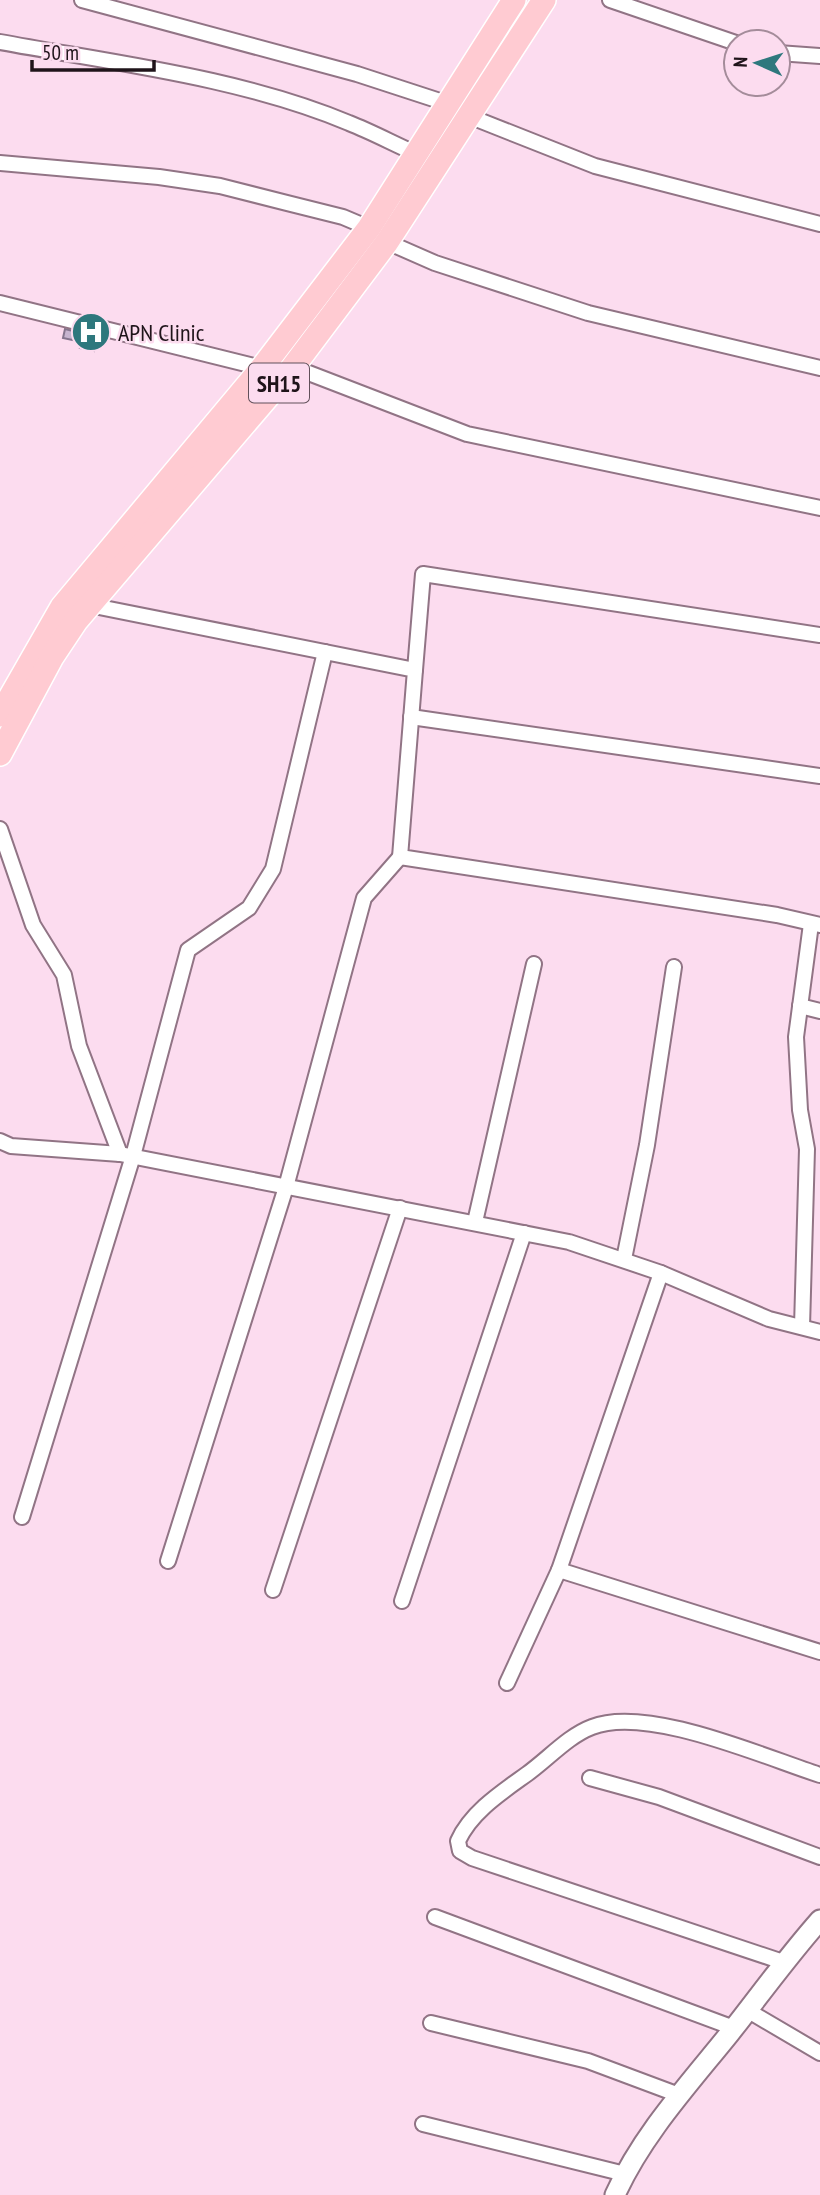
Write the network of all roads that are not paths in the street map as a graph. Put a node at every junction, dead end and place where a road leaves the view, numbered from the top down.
1 (82, 0) edge
2 (514, 0) edge
3 (544, 0) edge
4 (610, 0) edge
5 (722, 38) edge
6 (0, 42) edge
7 (792, 54) edge
8 (820, 56) edge
9 (449, 104) junction
10 (471, 117) junction
11 (417, 154) junction
12 (0, 163) edge
13 (820, 224) edge
14 (369, 228) junction
15 (387, 243) junction
16 (0, 303) edge
17 (293, 367) junction
18 (262, 368) junction
19 (820, 368) edge
20 (820, 508) edge
21 (89, 605) junction
22 (820, 635) edge
23 (325, 652) junction
24 (415, 670) junction
25 (0, 715) edge
26 (411, 717) junction
27 (0, 754) edge
28 (820, 776) edge
29 (0, 829) edge
30 (400, 856) junction
31 (816, 925) edge
32 (534, 964) dead end
33 (674, 967) dead end
34 (800, 1006) junction
35 (820, 1011) edge
36 (0, 1141) edge
37 (127, 1155) junction
38 (286, 1187) junction
39 (400, 1208) junction
40 (475, 1222) junction
41 (524, 1233) junction
42 (624, 1259) junction
43 (662, 1273) junction
44 (802, 1327) junction
45 (820, 1332) edge
46 (22, 1517) dead end
47 (168, 1561) dead end
48 (559, 1570) junction
49 (273, 1590) dead end
50 (402, 1601) dead end
51 (820, 1653) edge
52 (507, 1683) dead end
53 (820, 1775) edge
54 (590, 1778) dead end
55 (820, 1857) edge
56 (435, 1917) dead end
57 (820, 1920) edge
58 (783, 1962) junction
59 (747, 2010) junction
60 (431, 2023) dead end
61 (734, 2028) junction
62 (820, 2053) edge
63 (679, 2095) junction
64 (423, 2124) dead end
65 (625, 2174) junction
66 (615, 2195) edge

1 - 9 street
2 - 9 main road, SH15
3 - 10 main road, SH15
4 - 5 street
6 - 11 street
7 - 8 street
9 - 11 main road, SH15
10 - 13 street
10 - 15 main road, SH15
11 - 14 main road, SH15
12 - 14 street
14 - 15 street
14 - 18 main road, SH15
15 - 17 main road, SH15
15 - 19 street
16 - 18 street
17 - 20 street
17 - 21 main road, SH15
18 - 25 main road, SH15
21 - 23 street
21 - 27 main road, SH15
22 - 24 street
23 - 24 street
23 - 37 street
24 - 26 street
26 - 28 street
26 - 30 street
29 - 37 street
30 - 31 street
30 - 38 street
31 - 34 street
32 - 40 street
33 - 42 street
34 - 35 street
34 - 44 street
36 - 37 street
37 - 38 street
37 - 46 street
38 - 39 street
38 - 47 street
39 - 40 street
39 - 49 street
40 - 41 street
41 - 42 street
41 - 50 street
42 - 43 street
43 - 44 street
43 - 48 street
44 - 45 street
48 - 51 street
48 - 52 street
53 - 58 street
54 - 55 street
56 - 61 street
57 - 58 street
58 - 59 street
59 - 61 street
59 - 62 street
60 - 63 street
61 - 63 street
63 - 65 street
64 - 65 street
65 - 66 street

